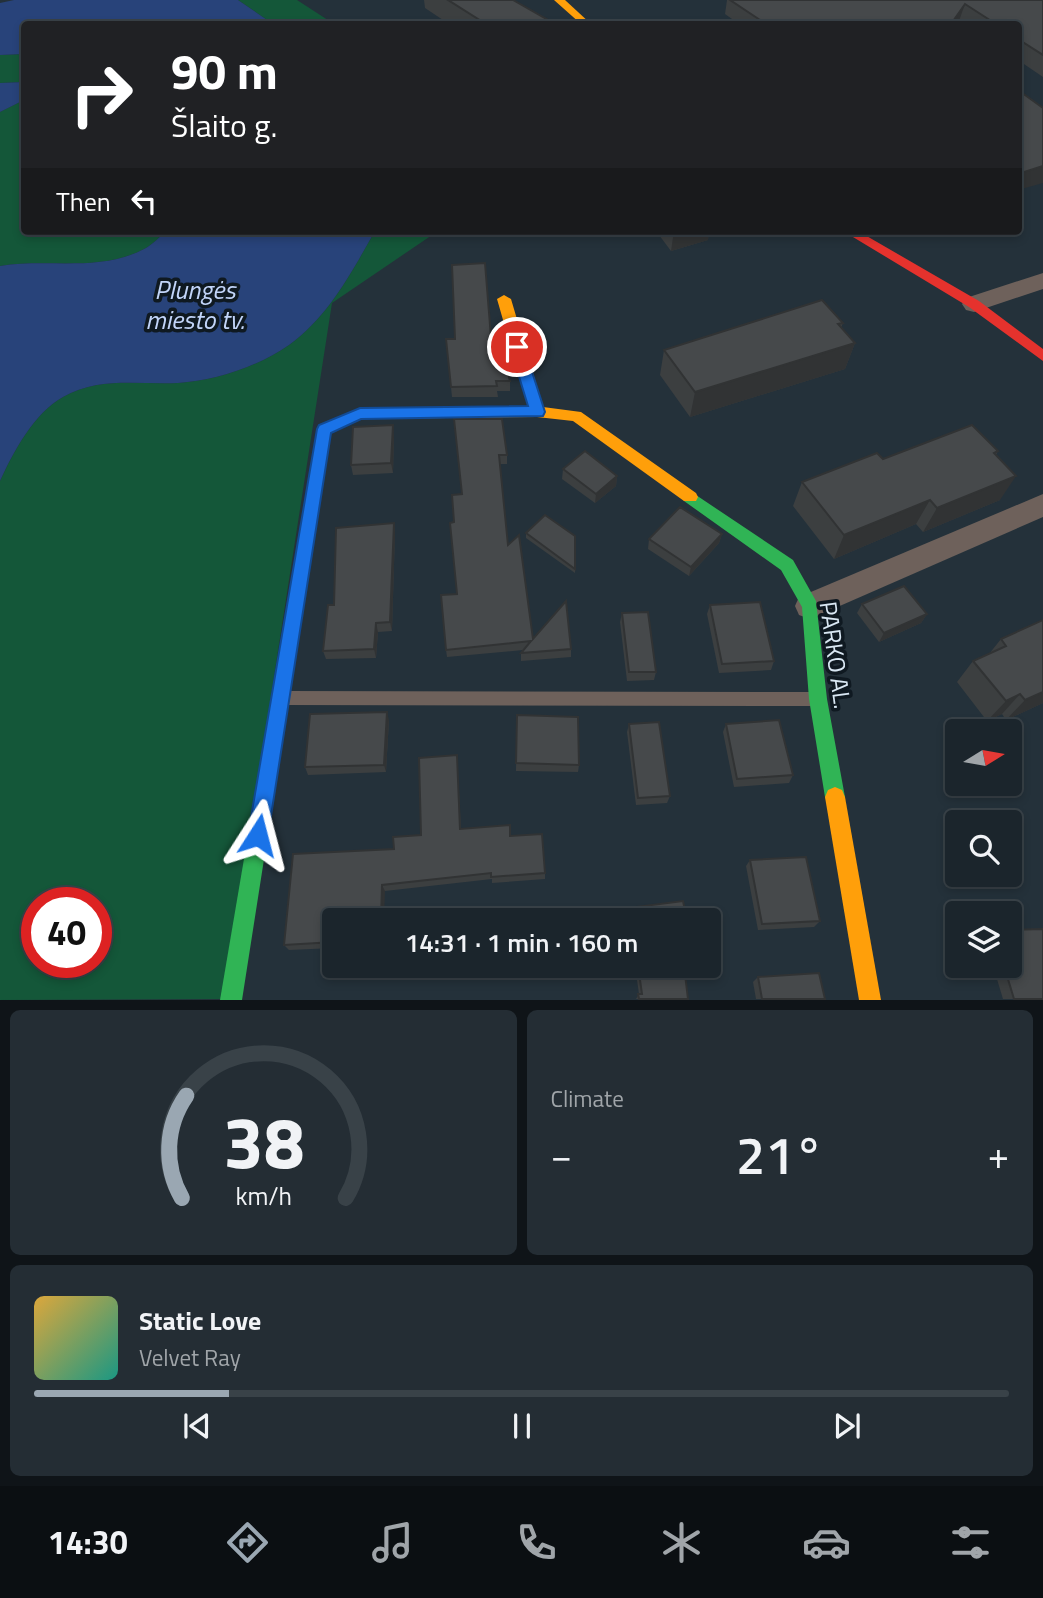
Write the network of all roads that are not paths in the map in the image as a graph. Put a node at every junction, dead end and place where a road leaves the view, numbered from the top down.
1 (559, 0) edge
2 (583, 21) edge
3 (856, 235) edge
4 (1043, 281) edge
5 (504, 299) dead end
6 (974, 304) junction
7 (1043, 356) edge
8 (537, 412) junction
9 (1043, 505) edge
10 (810, 606) junction
11 (280, 698) junction
12 (818, 699) junction
13 (231, 999) edge
14 (870, 999) edge

1 - 2 street
3 - 6 street
4 - 6 street
5 - 8 street
6 - 7 street
8 - 10 street, PARKO AL.
8 - 11 street, PARKO AL.
9 - 10 street
10 - 12 street, PARKO AL.
11 - 12 lane
11 - 13 street
12 - 14 street, PARKO AL.

